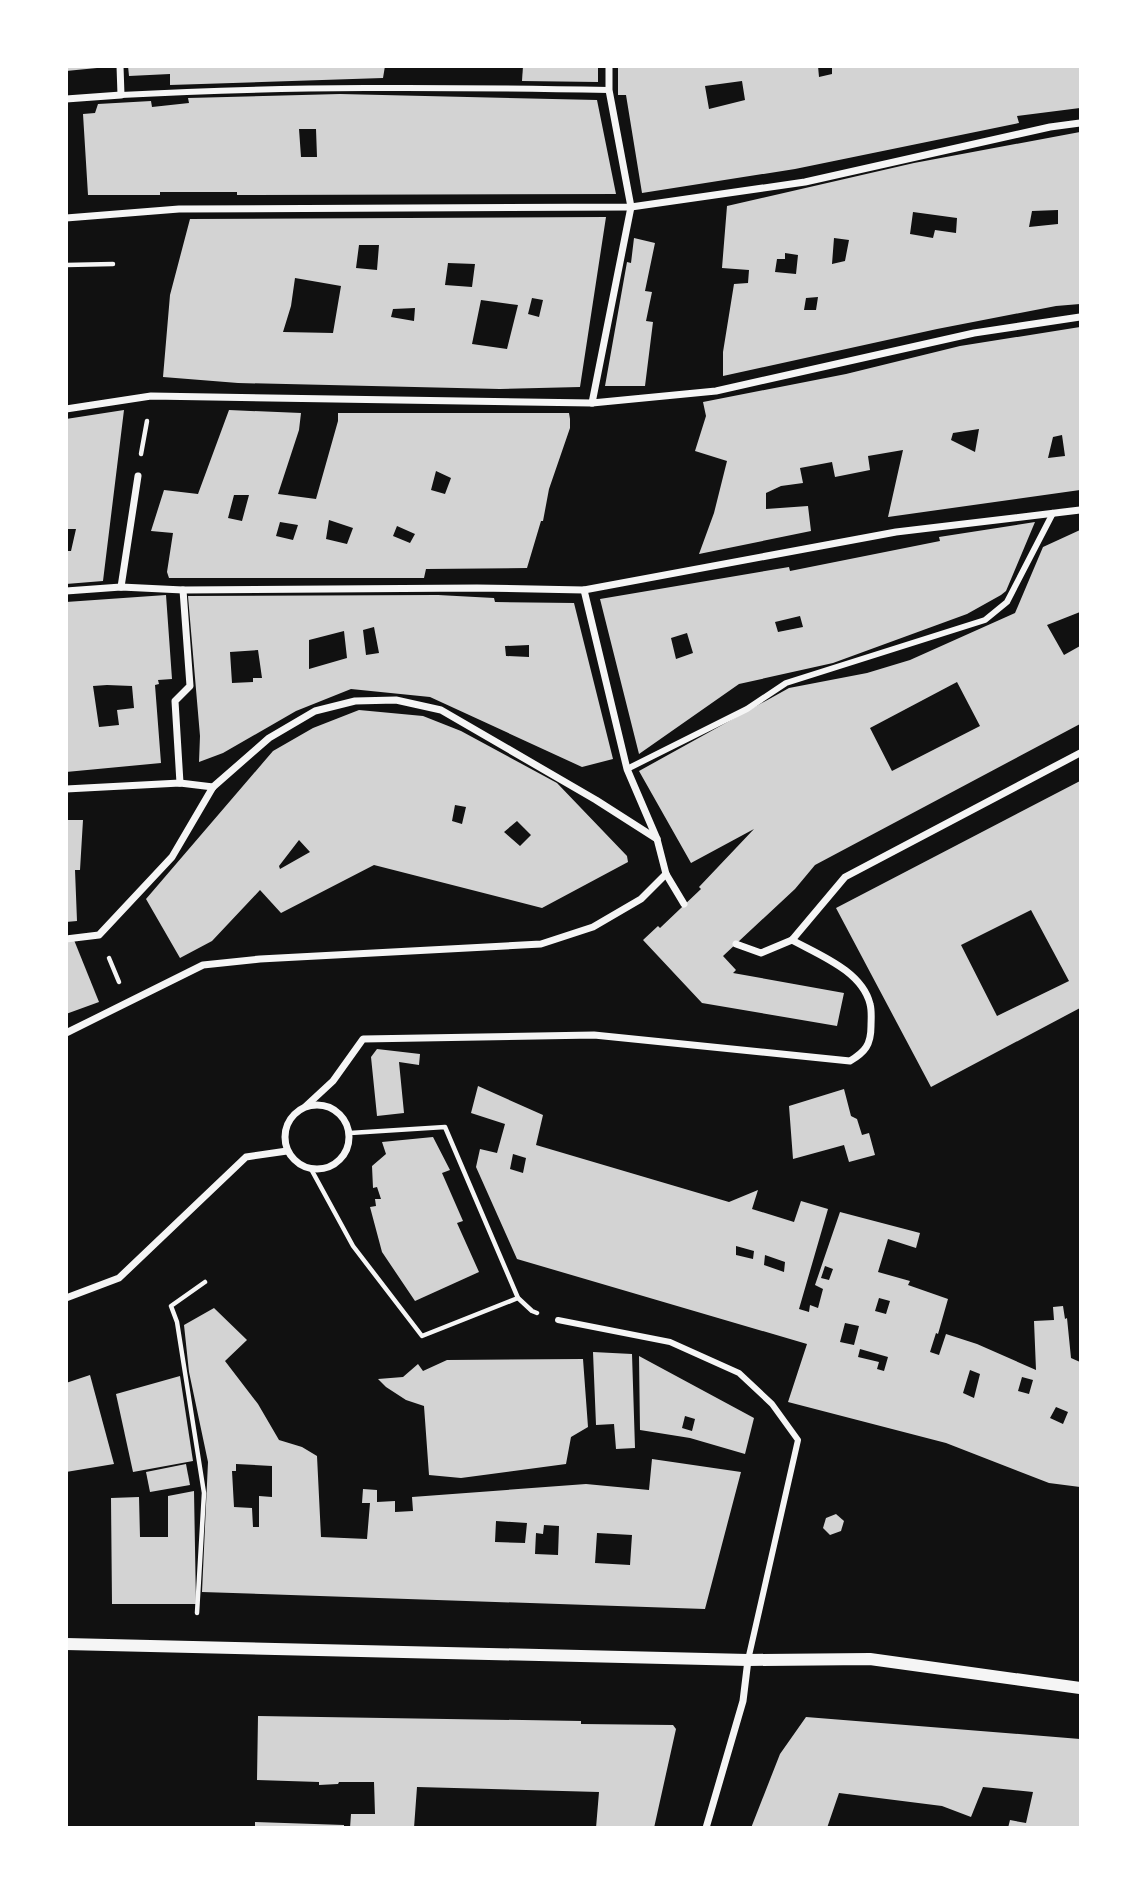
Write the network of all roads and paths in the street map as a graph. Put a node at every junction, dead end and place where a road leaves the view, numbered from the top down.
1 (120, 66) edge
2 (609, 66) edge
3 (610, 90) junction
4 (121, 95) junction
5 (66, 99) edge
6 (1080, 122) edge
7 (631, 207) junction
8 (66, 218) edge
9 (113, 264) dead end
10 (66, 265) edge
11 (1080, 317) edge
12 (151, 396) junction
13 (592, 403) junction
14 (66, 409) edge
15 (138, 476) joint
16 (1080, 510) edge
17 (1053, 513) junction
18 (121, 587) junction
19 (183, 590) junction
20 (584, 590) junction
21 (66, 591) edge
22 (1080, 753) edge
23 (627, 769) junction
24 (180, 783) junction
25 (213, 787) junction
26 (66, 789) edge
27 (657, 839) junction
28 (666, 874) junction
29 (684, 904) dead end
30 (99, 935) junction
31 (66, 939) edge
32 (792, 940) junction
33 (736, 944) dead end
34 (128, 1002) junction
35 (66, 1033) edge
36 (306, 1106) junction
37 (350, 1133) junction
38 (288, 1151) junction
39 (311, 1170) junction
40 (205, 1282) dead end
41 (66, 1298) edge
42 (518, 1298) junction
43 (532, 1311) dead end
44 (558, 1320) dead end
45 (197, 1613) dead end
46 (66, 1644) edge
47 (748, 1660) junction
48 (1078, 1686) edge
49 (706, 1828) edge

1 - 4 street
2 - 3 street
3 - 4 street
3 - 7 street
4 - 5 street
6 - 7 street
7 - 8 street
7 - 13 street
9 - 10 path
11 - 13 street
12 - 13 street
12 - 14 street
12 - 15 path
15 - 18 street
16 - 17 street
17 - 20 street
17 - 23 street
18 - 19 street
18 - 21 street
19 - 20 street
19 - 24 street
20 - 23 street
22 - 32 street
23 - 27 street
24 - 25 street
24 - 26 street
25 - 27 street
25 - 30 street
27 - 28 street
28 - 29 street
28 - 34 street
30 - 31 street
30 - 34 path
32 - 33 street
32 - 36 street
34 - 35 street
36 - 37 street
36 - 38 street
37 - 39 street
37 - 42 path
38 - 39 street
38 - 41 street
39 - 42 path
40 - 45 path
42 - 43 path
44 - 47 street
46 - 47 street
47 - 48 street
47 - 49 street

